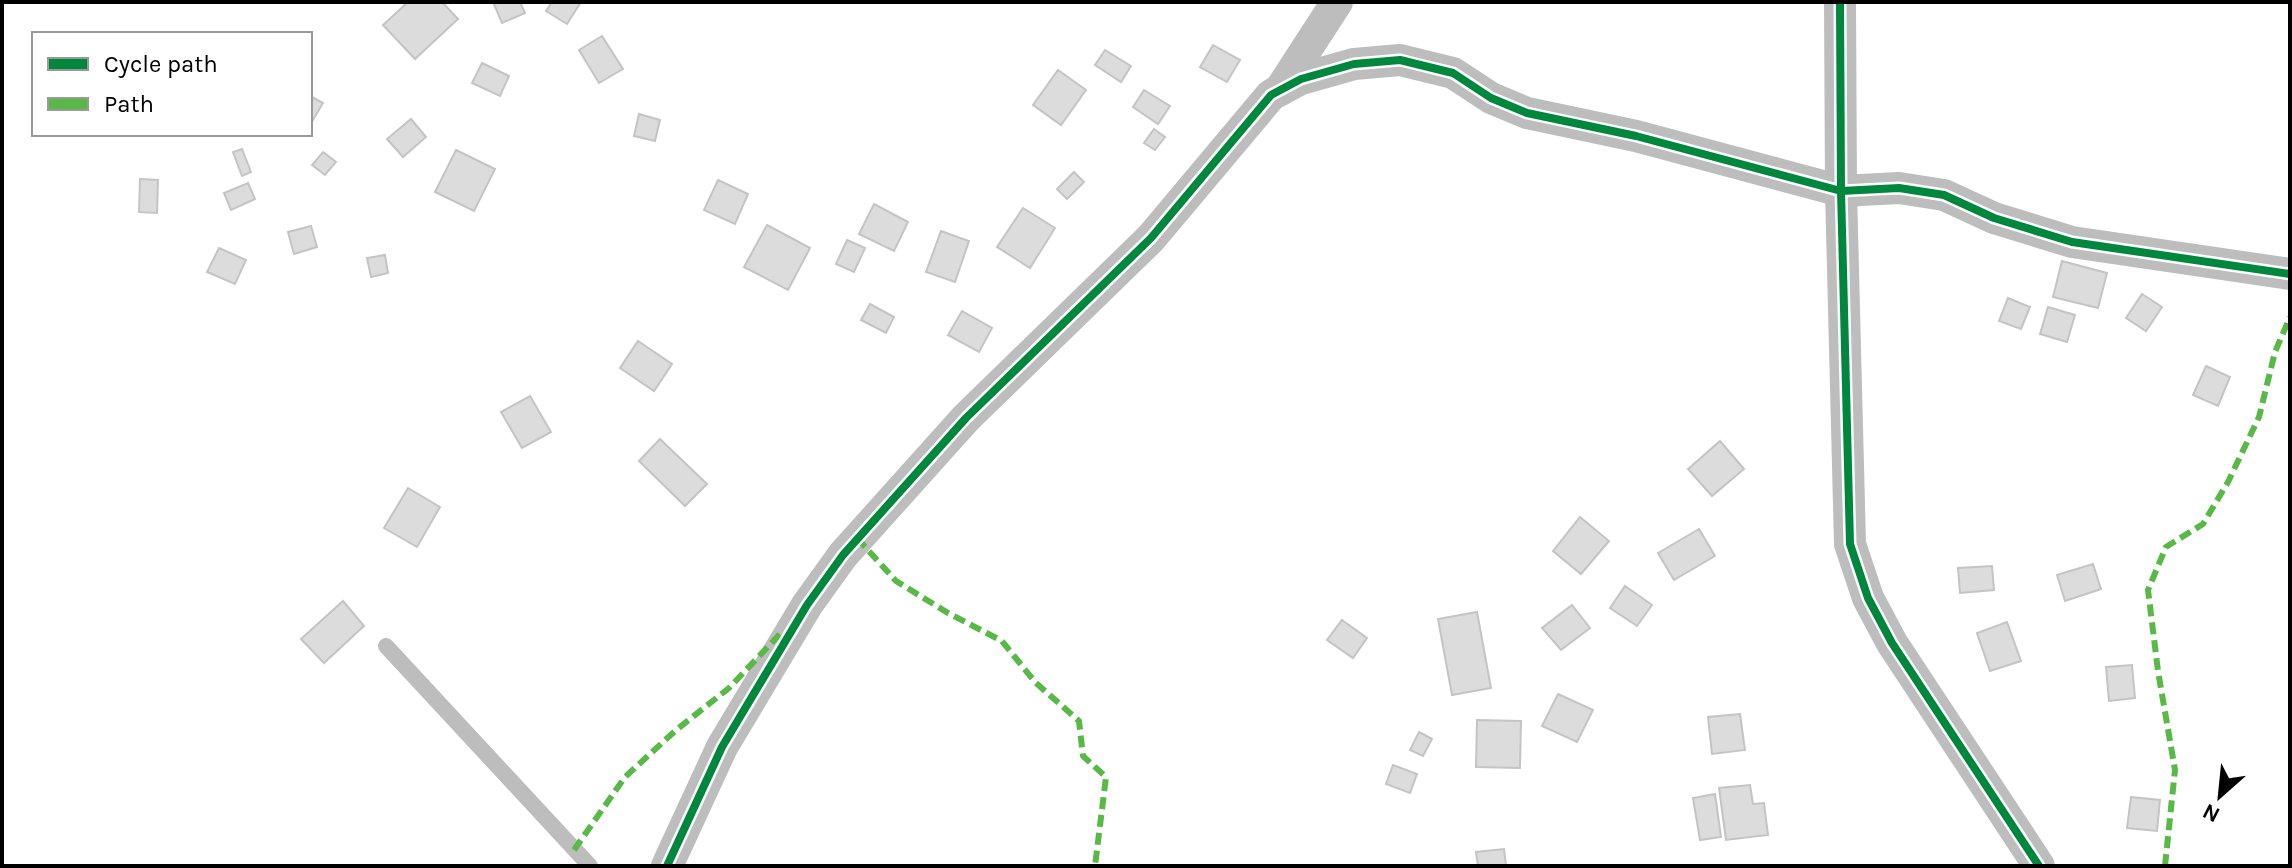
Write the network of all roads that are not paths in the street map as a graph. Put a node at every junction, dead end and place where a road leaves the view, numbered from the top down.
1 (1312, 2) edge
2 (1337, 2) edge
3 (1840, 2) edge
4 (1311, 40) junction
5 (1280, 90) junction
6 (1841, 191) junction
7 (2290, 274) edge
8 (386, 646) dead end
9 (590, 866) edge
10 (667, 866) edge
11 (2039, 866) edge

1 - 4 street
2 - 4 street
3 - 6 street
4 - 5 street
5 - 6 street
5 - 10 street
6 - 7 street
6 - 11 street
8 - 9 lane

